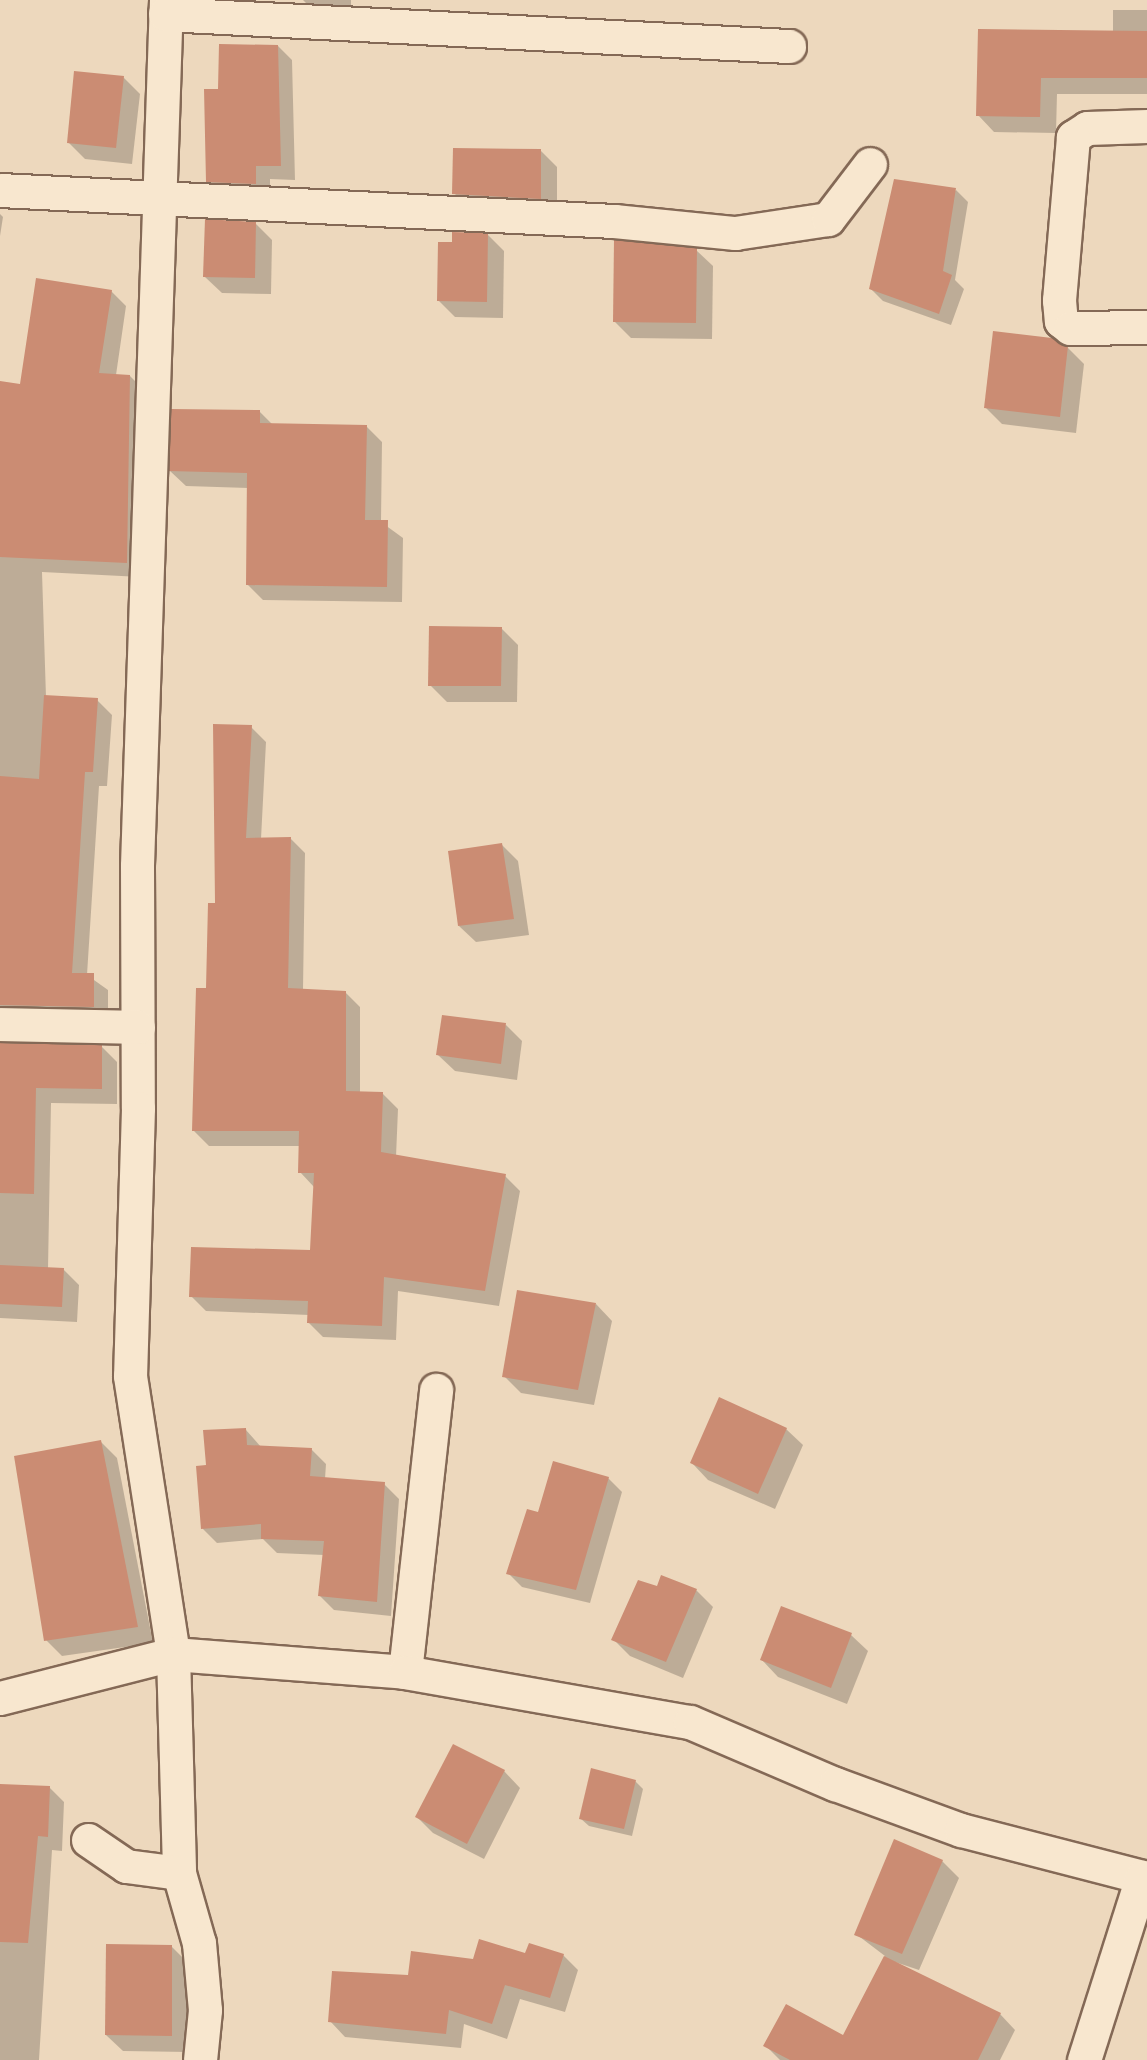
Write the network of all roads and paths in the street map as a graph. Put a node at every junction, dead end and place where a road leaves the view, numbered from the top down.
1 (165, 7) edge
2 (789, 46) dead end
3 (1147, 126) edge
4 (870, 165) dead end
5 (0, 190) edge
6 (161, 196) junction
7 (1147, 327) edge
8 (0, 1024) edge
9 (138, 1027) junction
10 (436, 1390) dead end
11 (173, 1654) junction
12 (405, 1672) junction
13 (0, 1698) edge
14 (88, 1840) dead end
15 (179, 1873) junction
16 (1145, 1878) edge
17 (200, 2060) edge
18 (1084, 2060) edge

1 - 2 street
1 - 6 street
3 - 7 street
4 - 6 street
5 - 6 street
6 - 9 street
8 - 9 street
9 - 11 street
10 - 12 street
11 - 12 street
11 - 13 street
11 - 15 street
12 - 16 street
14 - 15 street
15 - 17 street
16 - 18 street

